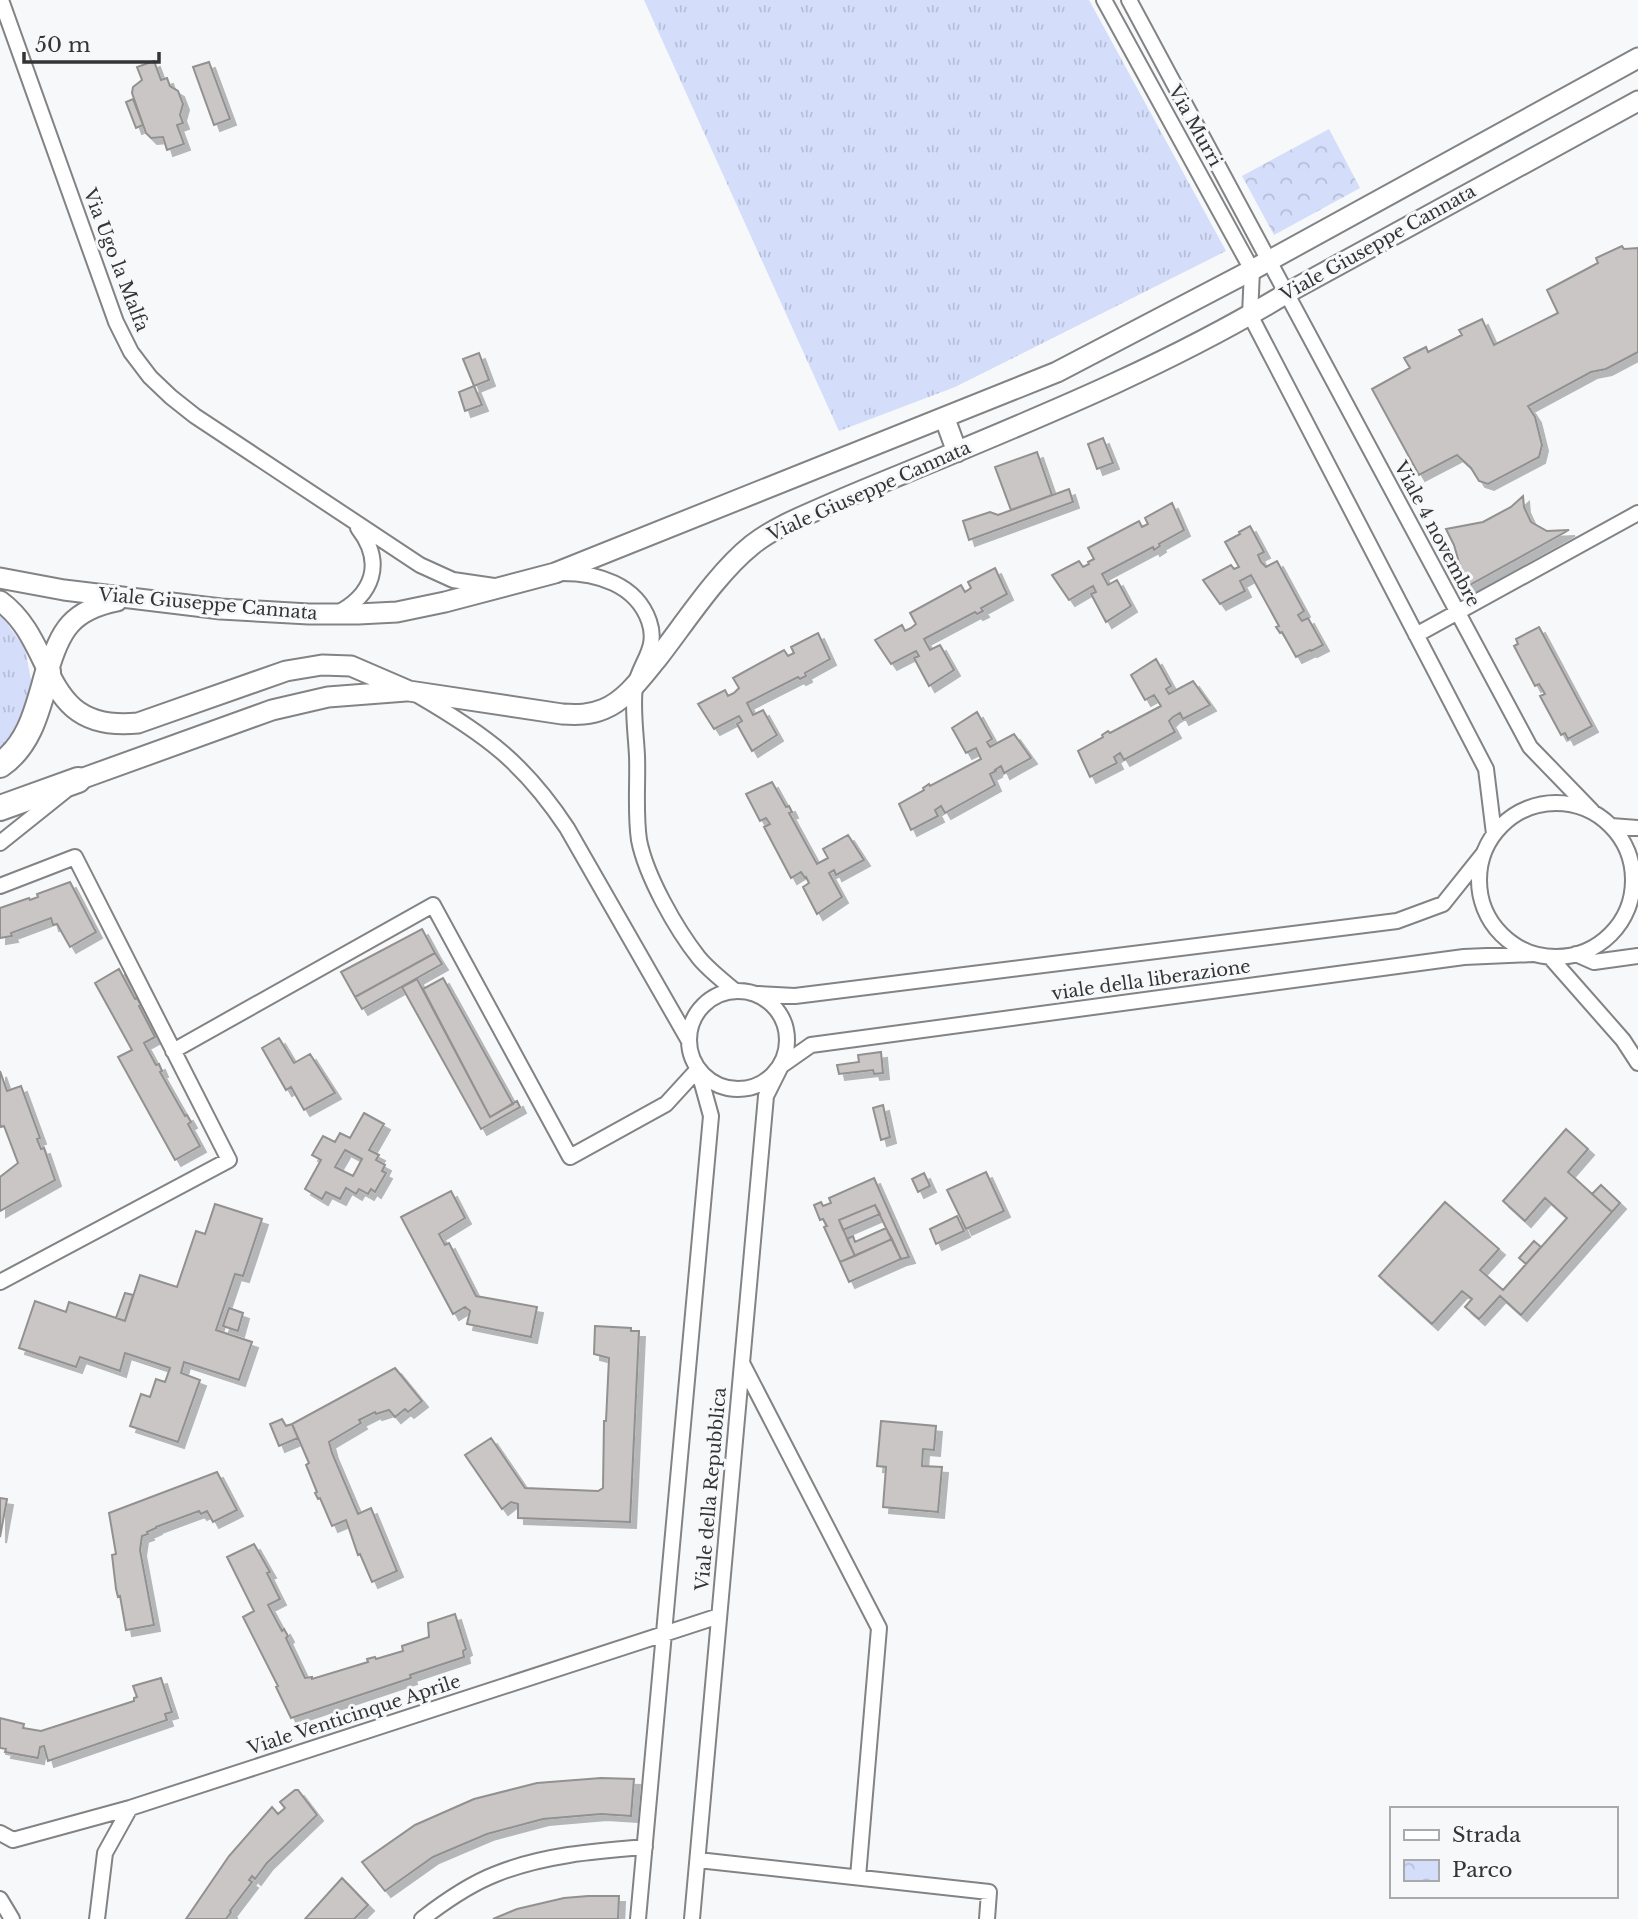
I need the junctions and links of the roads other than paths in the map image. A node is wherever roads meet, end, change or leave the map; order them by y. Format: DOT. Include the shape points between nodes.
graph roads {
  1 [pos="1,0"];
  2 [pos="1104,0"];
  3 [pos="1129,0"];
  4 [pos="1638,58"];
  5 [pos="1638,101"];
  6 [pos="1270,260"];
  7 [pos="1252,270"];
  8 [pos="1287,293"];
  9 [pos="1250,315"];
  10 [pos="945,419"];
  11 [pos="957,452"];
  12 [pos="1638,513"];
  13 [pos="350,520"];
  14 [pos="555,573"];
  15 [pos="0,578"];
  16 [pos="508,587"];
  17 [pos="141,600"];
  18 [pos="0,601"];
  19 [pos="1458,613"];
  20 [pos="335,614"];
  21 [pos="1416,635"];
  22 [pos="48,672"];
  23 [pos="635,685"];
  24 [pos="409,691"];
  25 [pos="0,765"];
  26 [pos="78,780"];
  27 [pos="0,808"];
  28 [pos="1592,811"];
  29 [pos="1611,825"];
  30 [pos="1638,828"];
  31 [pos="1494,834"];
  32 [pos="1622,840"];
  33 [pos="0,842"];
  34 [pos="1638,851"];
  35 [pos="1483,854"];
  36 [pos="0,886"];
  37 [pos="1533,954"];
  38 [pos="1576,954"];
  39 [pos="1638,956"];
  40 [pos="1550,957"];
  41 [pos="734,990"];
  42 [pos="758,994"];
  43 [pos="689,1041"];
  44 [pos="173,1051"];
  45 [pos="1638,1063"];
  46 [pos="781,1066"];
  47 [pos="698,1069"];
  48 [pos="0,1282"];
  49 [pos="742,1362"];
  50 [pos="719,1616"];
  51 [pos="665,1634"];
  52 [pos="130,1808"];
  53 [pos="0,1833"];
  54 [pos="645,1847"];
  55 [pos="698,1860"];
  56 [pos="858,1877"];
  57 [pos="0,1899"];
  58 [pos="12,1919"];
  59 [pos="97,1919"];
  60 [pos="422,1919"];
  61 [pos="638,1919"];
  62 [pos="692,1919"];
  63 [pos="987,1919"];
  1 -- 13 [label="street, Via Ugo la Malfa" via="116,322 131,352 150,377 195,416"];
  2 -- 7 [label="street, Via Murri"];
  3 -- 6 [label="street, Via Murri"];
  4 -- 6 [label="street, Viale Giuseppe Cannata"];
  5 -- 8 [label="street, Viale Giuseppe Cannata"];
  6 -- 7 [label="street, Viale Giuseppe Cannata"];
  6 -- 8 [label="street, Viale 4 novembre"];
  7 -- 9 [label="street"];
  7 -- 10 [label="street, Viale Giuseppe Cannata" via="1057,372"];
  8 -- 9 [label="street, Viale Giuseppe Cannata"];
  8 -- 19 [label="street, Viale 4 novembre"];
  9 -- 11 [label="street, Viale Giuseppe Cannata" via="1073,404"];
  9 -- 21 [label="street"];
  10 -- 11 [label="street"];
  10 -- 14 [label="street, Viale Giuseppe Cannata"];
  11 -- 23 [label="street, Viale Giuseppe Cannata" via="794,521 751,545"];
  12 -- 19 [label="street"];
  13 -- 16 [label="street, Via Ugo la Malfa" via="437,575"];
  13 -- 20 [label="street, Via Ugo la Malfa" via="367,541 373,572 358,601"];
  14 -- 16 [label="street, Viale Giuseppe Cannata"];
  14 -- 23 [label="street" via="601,576 618,584 641,607 652,638"];
  15 -- 17 [label="street, Viale Giuseppe Cannata"];
  16 -- 20 [label="street, Viale Giuseppe Cannata" via="397,612"];
  17 -- 20 [label="street, Viale Giuseppe Cannata"];
  17 -- 22 [label="street" via="116,601 84,611 63,632"];
  18 -- 22 [label="street, Viale Giuseppe Cannata" via="36,644"];
  19 -- 21 [label="street"];
  19 -- 28 [label="street, Viale 4 novembre" via="1530,747"];
  21 -- 31 [label="street" via="1486,769"];
  22 -- 24 [label="street, Viale Giuseppe Cannata" via="79,713 119,725 138,723 286,671 322,665 351,666"];
  22 -- 25 [label="highway" via="31,727"];
  23 -- 24 [label="street, Viale Giuseppe Cannata" via="606,709 580,715"];
  23 -- 41 [label="street" via="639,839 644,859 699,958"];
  24 -- 26 [label="street" via="328,697 272,710"];
  24 -- 43 [label="street" via="467,723 511,758 545,794"];
  26 -- 27 [label="highway"];
  26 -- 33 [label="street"];
  28 -- 29 [label="street"];
  28 -- 31 [label="street" via="1566,803 1539,804 1514,815"];
  29 -- 30 [label="street"];
  29 -- 32 [label="street"];
  31 -- 35 [label="street"];
  32 -- 34 [label="street"];
  32 -- 38 [label="street" via="1631,862 1633,886 1627,909 1598,945"];
  35 -- 37 [label="street" via="1478,878 1482,903 1493,926 1511,943"];
  35 -- 42 [label="street, viale della liberazione" via="1443,904 1397,921 795,996"];
  36 -- 44 [label="street" via="75,857"];
  37 -- 40 [label="street"];
  37 -- 46 [label="street, viale della liberazione" via="1464,957 811,1045"];
  38 -- 39 [label="street" via="1594,962"];
  38 -- 40 [label="street"];
  40 -- 45 [label="street"];
  41 -- 42 [label="street"];
  41 -- 43 [label="street" via="707,1002 694,1019"];
  42 -- 46 [label="street" via="773,1003 783,1017 788,1033"];
  43 -- 47 [label="street"];
  44 -- 47 [label="street" via="433,905 570,1157 667,1104"];
  44 -- 48 [label="street" via="229,1160"];
  46 -- 47 [label="street" via="756,1086 740,1089 709,1080"];
  46 -- 49 [label="street, Viale della Repubblica" via="766,1096"];
  47 -- 51 [label="street, Viale della Repubblica" via="711,1116"];
  49 -- 50 [label="street, Viale della Repubblica"];
  49 -- 56 [label="street" via="878,1628"];
  50 -- 51 [label="street, Viale Venticinque Aprile"];
  50 -- 55 [label="street, Viale della Repubblica"];
  51 -- 52 [label="street, Viale Venticinque Aprile"];
  51 -- 54 [label="street, Viale della Repubblica"];
  52 -- 53 [label="street, Viale Venticinque Aprile" via="13,1840"];
  52 -- 59 [label="street" via="105,1853"];
  54 -- 60 [label="street" via="580,1852 495,1874"];
  54 -- 61 [label="street, Viale della Repubblica"];
  55 -- 56 [label="street"];
  55 -- 62 [label="street, Viale della Repubblica"];
  56 -- 63 [label="street" via="989,1892"];
  57 -- 58 [label="street"];
}
